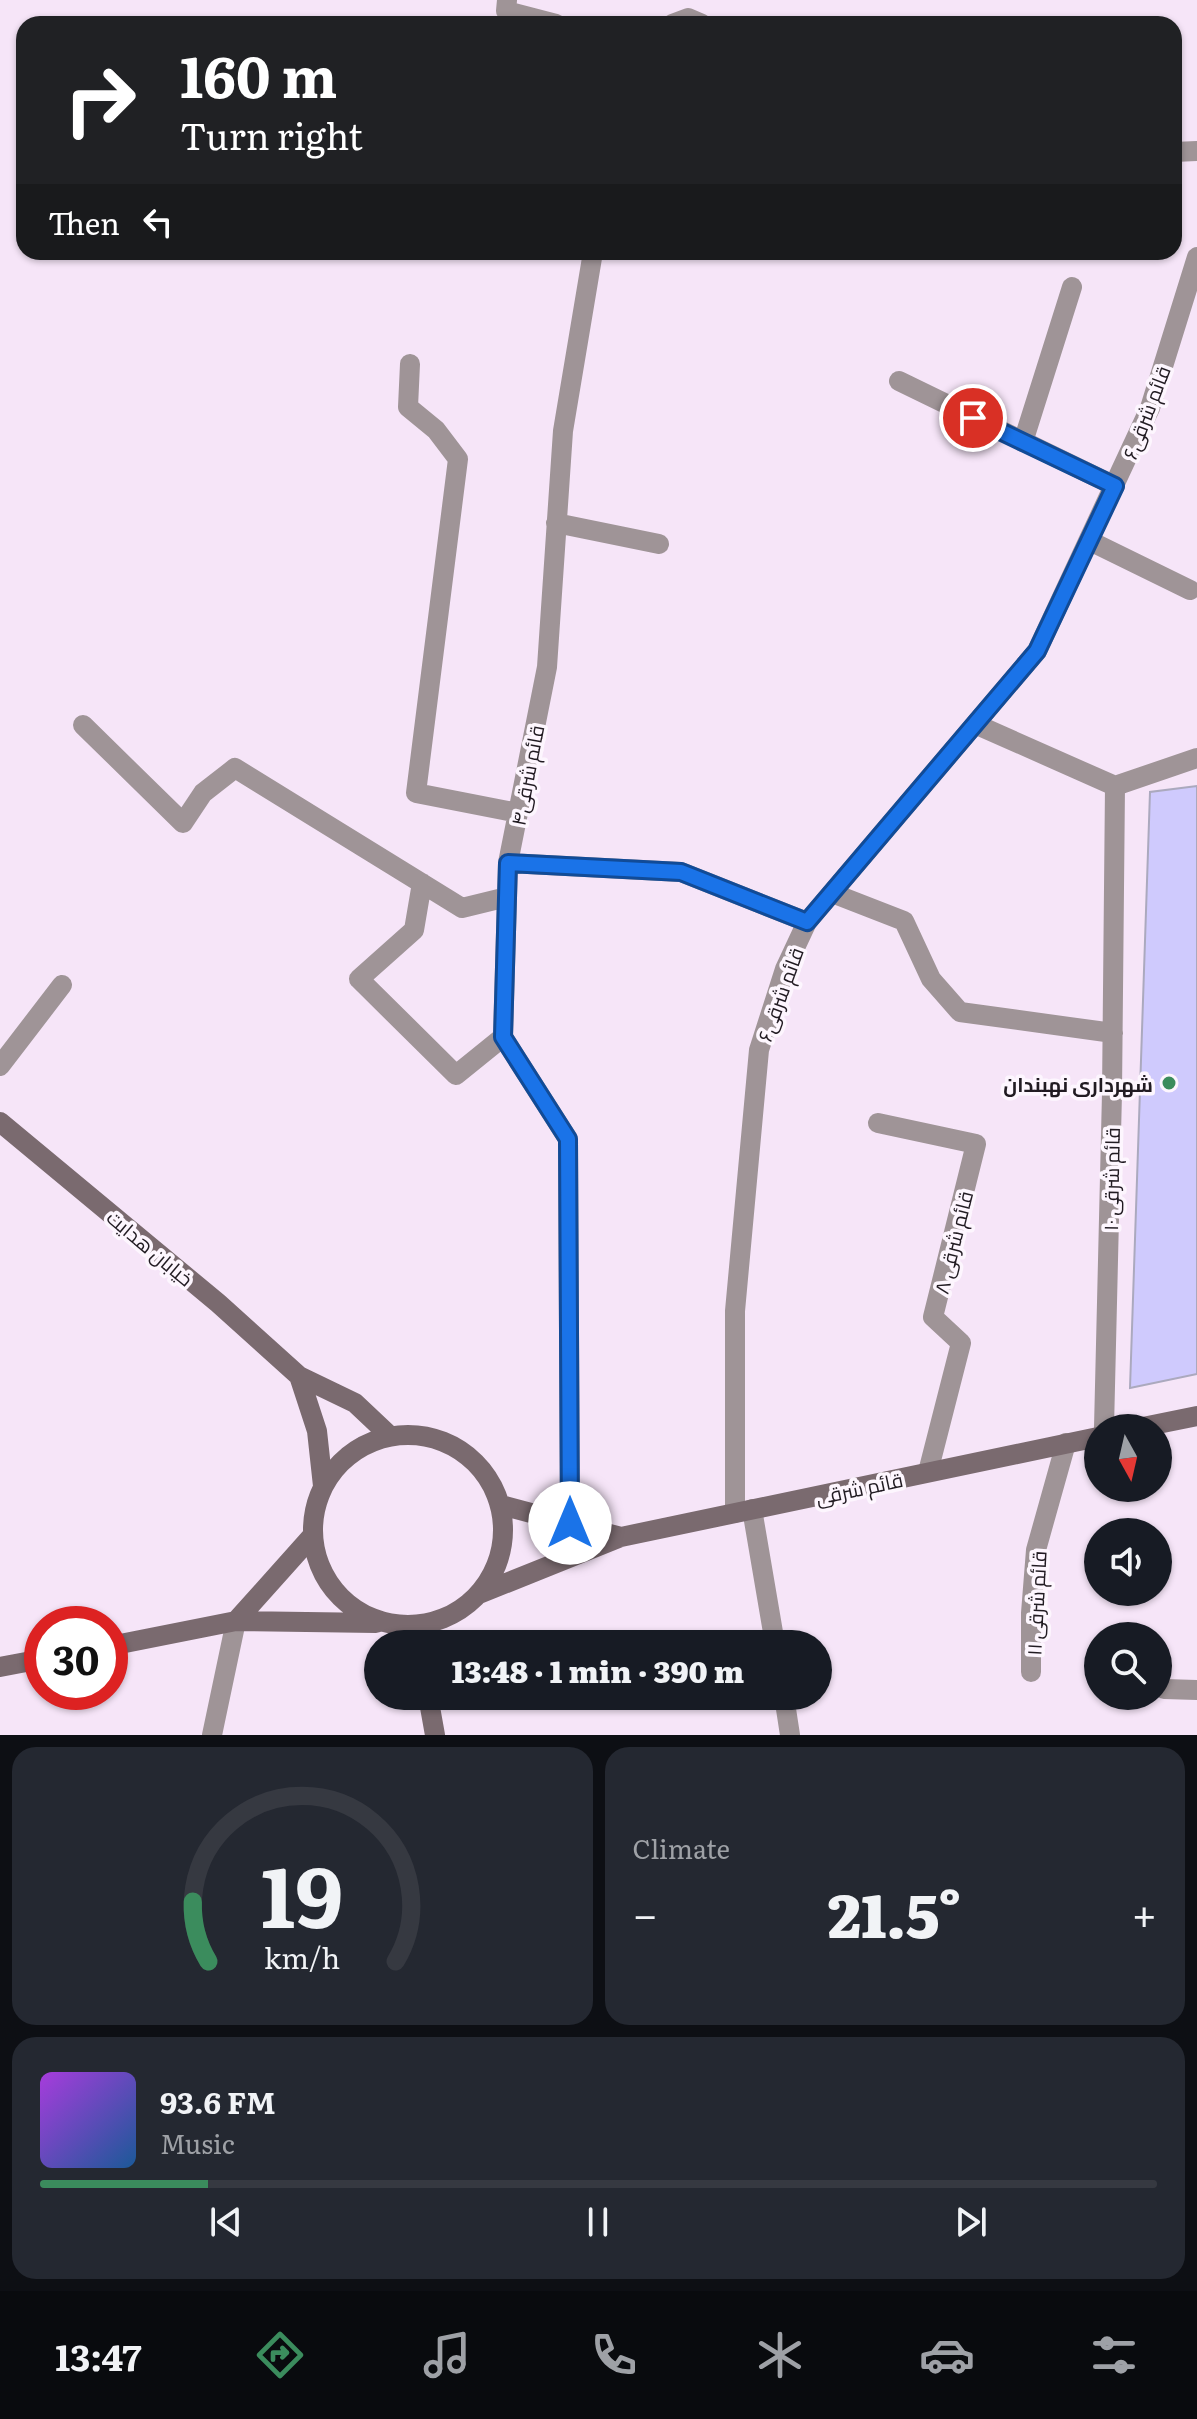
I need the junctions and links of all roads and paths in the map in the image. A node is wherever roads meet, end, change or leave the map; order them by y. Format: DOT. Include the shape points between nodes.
graph roads {
  1 [pos="507,0"];
  2 [pos="525,16"];
  3 [pos="1197,257"];
  4 [pos="592,260"];
  5 [pos="1072,287"];
  6 [pos="410,364"];
  7 [pos="899,381"];
  8 [pos="1023,442"];
  9 [pos="1115,486"];
  10 [pos="556,523"];
  11 [pos="1090,541"];
  12 [pos="659,544"];
  13 [pos="1190,590"];
  14 [pos="975,724"];
  15 [pos="83,725"];
  16 [pos="1197,758"];
  17 [pos="1115,786"];
  18 [pos="518,813"];
  19 [pos="508,863"];
  20 [pos="422,883"];
  21 [pos="832,893"];
  22 [pos="507,897"];
  23 [pos="807,922"];
  24 [pos="62,985"];
  25 [pos="1113,1033"];
  26 [pos="503,1037"];
  27 [pos="0,1066"];
  28 [pos="0,1122"];
  29 [pos="878,1123"];
  30 [pos="299,1376"];
  31 [pos="1104,1414"];
  32 [pos="1197,1416"];
  33 [pos="1172,1421"];
  34 [pos="390,1436"];
  35 [pos="1084,1440"];
  36 [pos="1066,1443"];
  37 [pos="928,1472"];
  38 [pos="323,1486"];
  39 [pos="501,1505"];
  40 [pos="743,1511"];
  41 [pos="570,1523"];
  42 [pos="313,1535"];
  43 [pos="621,1537"];
  44 [pos="479,1594"];
  45 [pos="236,1621"];
  46 [pos="384,1623"];
  47 [pos="403,1630"];
  48 [pos="424,1630"];
  49 [pos="772,1630"];
  50 [pos="128,1642"];
  51 [pos="24,1662"];
  52 [pos="0,1667"];
  53 [pos="1031,1672"];
  54 [pos="1172,1689"];
  55 [pos="1197,1690"];
  56 [pos="431,1710"];
  57 [pos="786,1710"];
  58 [pos="212,1735"];
  59 [pos="435,1735"];
  60 [pos="790,1735"];
  1 -- 2 [label="street" via="506,11"];
  3 -- 9 [label="street, ۶قائم شرقی" via="1150,408"];
  4 -- 10 [label="street, ۴قائم شرقی" via="563,431"];
  5 -- 8 [label="street"];
  6 -- 18 [label="street" via="408,407 436,430 458,459 416,793"];
  7 -- 8 [label="street"];
  8 -- 9 [label="street"];
  9 -- 11 [label="street, ۶قائم شرقی"];
  10 -- 12 [label="street"];
  10 -- 18 [label="street, ۴قائم شرقی" via="547,667"];
  11 -- 13 [label="street"];
  11 -- 14 [label="street, ۶قائم شرقی" via="1037,651"];
  14 -- 17 [label="street"];
  14 -- 21 [label="street, ۶قائم شرقی"];
  15 -- 20 [label="street" via="183,823 203,793 235,768"];
  16 -- 17 [label="street"];
  17 -- 25 [label="street, قائم شرقی ۱۰"];
  18 -- 19 [label="street, ۴قائم شرقی"];
  19 -- 22 [label="street, ۴قائم شرقی"];
  19 -- 23 [label="street" via="681,872"];
  20 -- 22 [label="street" via="462,908"];
  20 -- 26 [label="street" via="414,930 359,979 456,1075"];
  21 -- 23 [label="street, ۶قائم شرقی"];
  21 -- 25 [label="street" via="904,921 931,979 960,1012"];
  22 -- 26 [label="street, ۴قائم شرقی"];
  23 -- 40 [label="street, ۶قائم شرقی" via="785,969 759,1050 735,1311"];
  24 -- 27 [label="street"];
  25 -- 31 [label="street, قائم شرقی ۱۰"];
  26 -- 41 [label="street" via="568,1139"];
  28 -- 30 [label="main road, خیابان هدایت"];
  29 -- 37 [label="street, قائم شرقی ۸" via="976,1144 933,1317 961,1343"];
  30 -- 34 [label="main road" via="355,1403"];
  30 -- 38 [label="main road" via="317,1431"];
  32 -- 33 [label="main road"];
  34 -- 38 [label="main road" via="351,1454"];
  34 -- 39 [label="main road" via="446,1442 490,1479"];
  35 -- 36 [label="main road, قائم شرقی"];
  36 -- 37 [label="main road, قائم شرقی"];
  36 -- 53 [label="street, قائم شرقی ۱۱" via="1036,1550"];
  37 -- 40 [label="main road, قائم شرقی"];
  38 -- 42 [label="main road" via="314,1510"];
  39 -- 41 [label="main road"];
  39 -- 44 [label="main road" via="504,1537 497,1568"];
  40 -- 43 [label="main road, قائم شرقی"];
  40 -- 49 [label="street, ۶قائم شرقی"];
  41 -- 43 [label="main road"];
  42 -- 45 [label="main road"];
  42 -- 46 [label="main road" via="319,1565 334,1591 356,1611"];
  43 -- 44 [label="main road, قائم شرقی"];
  44 -- 48 [label="main road"];
  45 -- 46 [label="main road"];
  45 -- 50 [label="main road"];
  45 -- 58 [label="street"];
  46 -- 47 [label="main road"];
  51 -- 52 [label="main road"];
  54 -- 55 [label="street"];
  56 -- 59 [label="main road"];
  57 -- 60 [label="street"];
}
